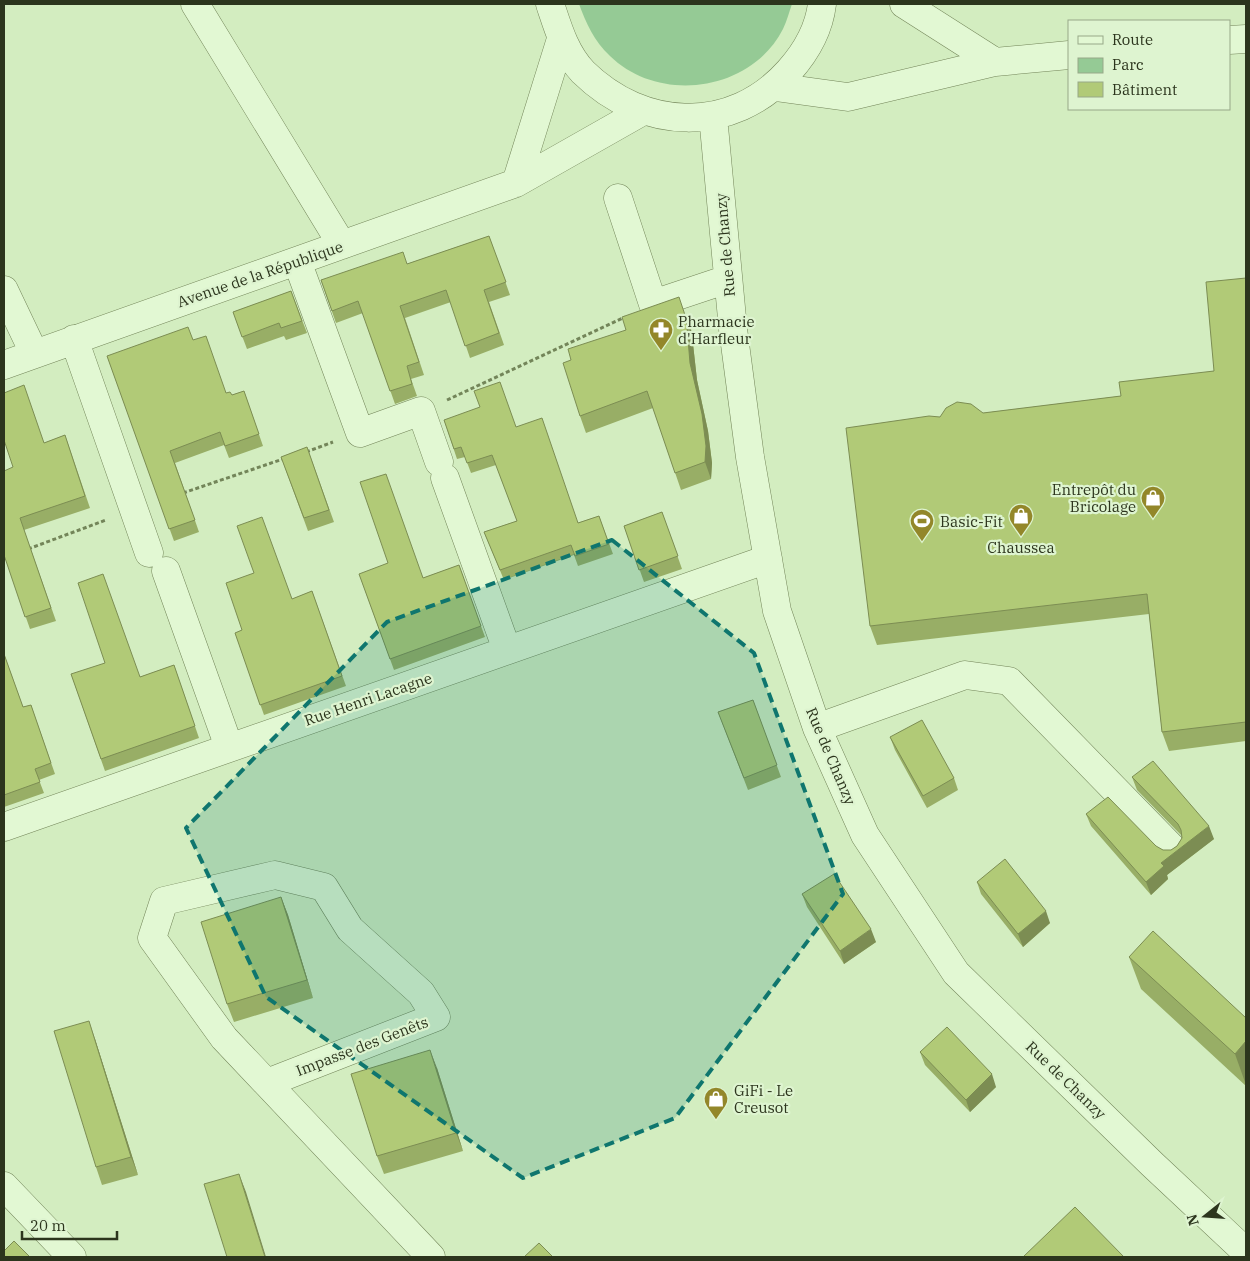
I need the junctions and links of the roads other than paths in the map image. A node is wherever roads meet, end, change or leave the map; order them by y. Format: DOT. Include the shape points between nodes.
graph roads {
  1 [pos="196,4"];
  2 [pos="550,4"];
  3 [pos="822,4"];
  4 [pos="904,4"];
  5 [pos="561,39"];
  6 [pos="1246,39"];
  7 [pos="1230,40"];
  8 [pos="1068,55"];
  9 [pos="995,62"];
  10 [pos="775,87"];
  11 [pos="643,111"];
  12 [pos="713,116"];
  13 [pos="516,183"];
  14 [pos="618,198"];
  15 [pos="342,245"];
  16 [pos="297,261"];
  17 [pos="728,279"];
  18 [pos="4,290"];
  19 [pos="74,339"];
  20 [pos="34,353"];
  21 [pos="4,365"];
  22 [pos="768,559"];
  23 [pos="507,650"];
  24 [pos="817,728"];
  25 [pos="229,748"];
  26 [pos="4,827"];
  27 [pos="1171,847"];
  28 [pos="268,1083"];
  29 [pos="7,1198"];
  30 [pos="1246,1252"];
  31 [pos="72,1257"];
  32 [pos="431,1257"];
  1 -- 15 [label="street"];
  2 -- 5 [label="street"];
  3 -- 10 [label="street" via="820,19 803,56"];
  4 -- 9 [label="street"];
  5 -- 11 [label="street" via="582,70 610,95"];
  5 -- 13 [label="street"];
  6 -- 7 [label="street"];
  8 -- 9 [label="street"];
  9 -- 10 [label="street" via="848,97"];
  10 -- 12 [label="street" via="746,105"];
  11 -- 12 [label="street" via="678,118"];
  11 -- 13 [label="street, Avenue de la République"];
  12 -- 17 [label="street, Rue de Chanzy"];
  13 -- 15 [label="street, Avenue de la République"];
  14 -- 17 [label="street" via="653,304"];
  15 -- 16 [label="street, Avenue de la République"];
  16 -- 19 [label="street, Avenue de la République"];
  16 -- 23 [label="street" via="360,433 421,412"];
  17 -- 22 [label="street, Rue de Chanzy" via="750,457"];
  18 -- 20 [label="street"];
  19 -- 20 [label="street, Avenue de la République"];
  19 -- 25 [label="street" via="134,510 158,562"];
  20 -- 21 [label="street, Avenue de la République"];
  22 -- 23 [label="street, Rue Henri Lacagne"];
  22 -- 24 [label="street, Rue de Chanzy" via="777,611"];
  23 -- 25 [label="street, Rue Henri Lacagne"];
  24 -- 27 [label="street" via="965,675 1008,681"];
  24 -- 30 [label="street, Rue de Chanzy" via="865,835 956,973"];
  25 -- 26 [label="street, Rue Henri Lacagne"];
  28 -- 28 [label="street, Impasse des Genêts" via="224,1038 152,938 164,902 275,875 324,887 350,929 421,993 436,1017"];
  28 -- 32 [label="street, Impasse des Genêts"];
  29 -- 31 [label="street"];
}
